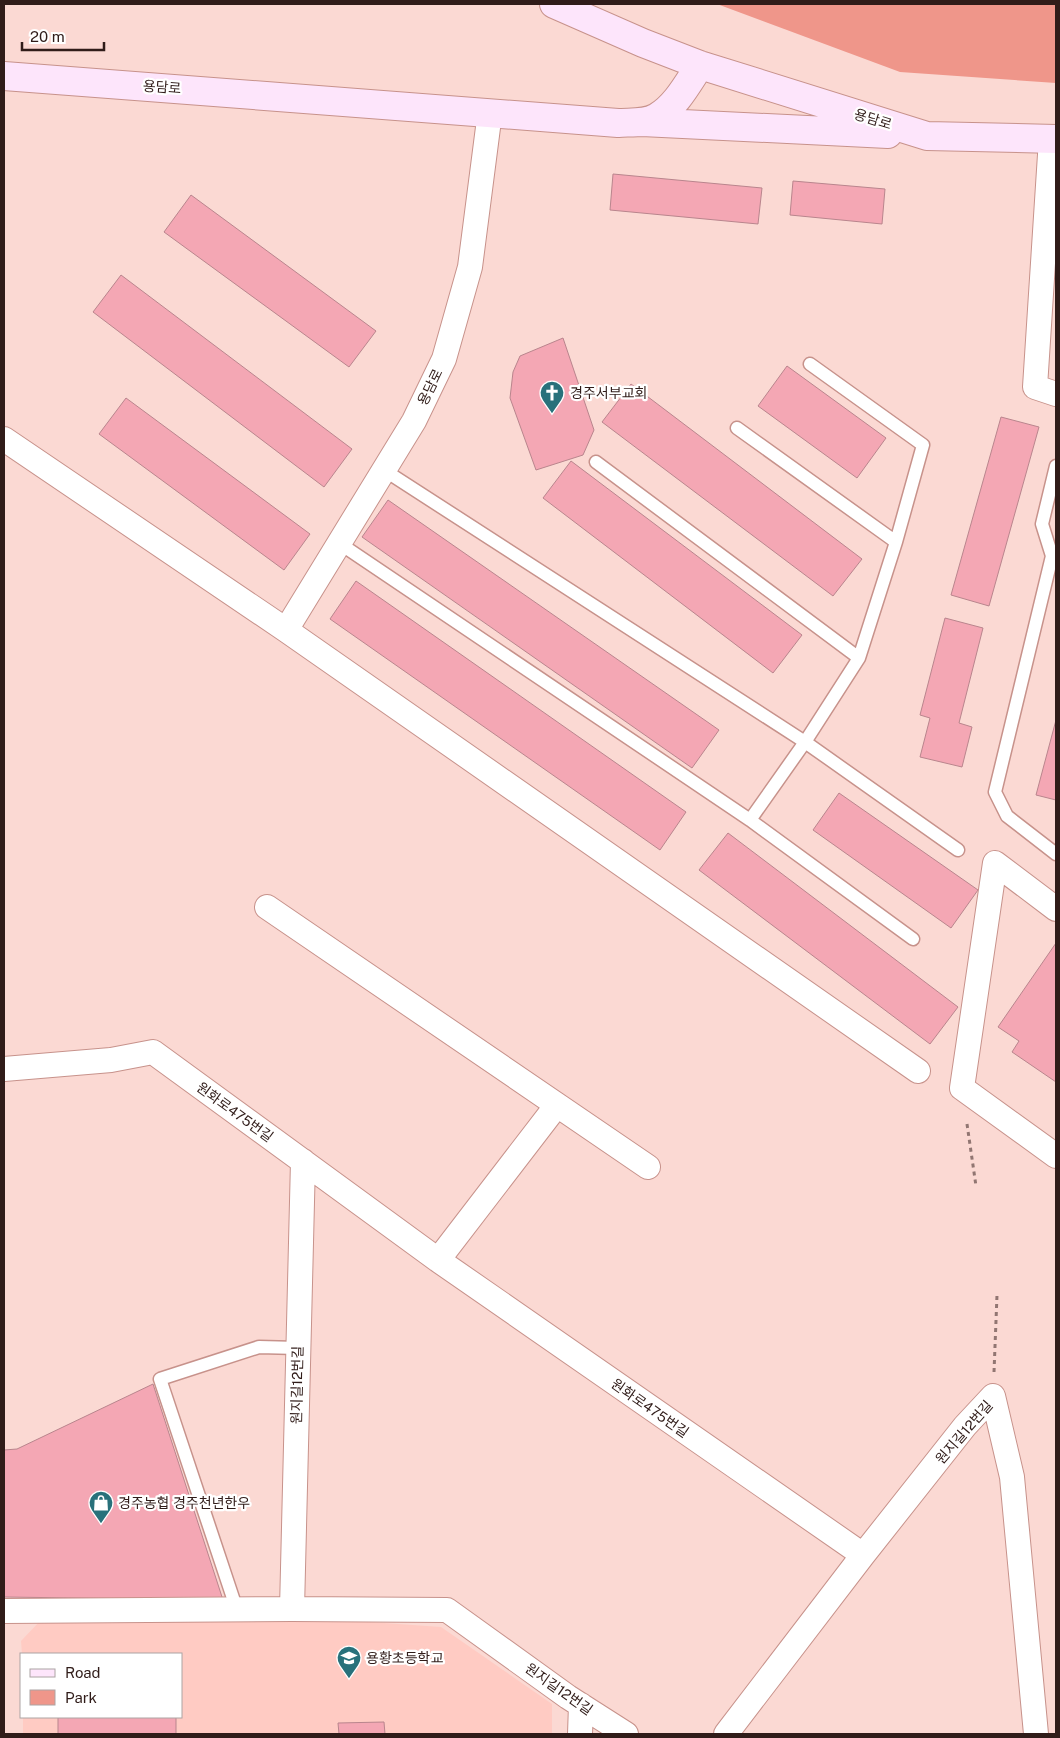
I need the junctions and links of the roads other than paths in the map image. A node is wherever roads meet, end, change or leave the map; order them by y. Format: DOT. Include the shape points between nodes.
graph roads {
  1 [pos="554,4"];
  2 [pos="700,65"];
  3 [pos="7,75"];
  4 [pos="490,112"];
  5 [pos="640,122"];
  6 [pos="927,136"];
  7 [pos="1054,139"];
  8 [pos="810,364"];
  9 [pos="1046,390"];
  10 [pos="737,428"];
  11 [pos="4,439"];
  12 [pos="596,462"];
  13 [pos="1056,466"];
  14 [pos="384,470"];
  15 [pos="896,542"];
  16 [pos="339,543"];
  17 [pos="1054,556"];
  18 [pos="286,630"];
  19 [pos="860,658"];
  20 [pos="805,742"];
  21 [pos="750,820"];
  22 [pos="958,850"];
  23 [pos="1056,854"];
  24 [pos="267,908"];
  25 [pos="1056,909"];
  26 [pos="913,939"];
  27 [pos="4,1068"];
  28 [pos="918,1071"];
  29 [pos="557,1105"];
  30 [pos="1056,1156"];
  31 [pos="302,1161"];
  32 [pos="648,1167"];
  33 [pos="438,1260"];
  34 [pos="298,1348"];
  35 [pos="863,1555"];
  36 [pos="292,1609"];
  37 [pos="237,1610"];
  38 [pos="4,1611"];
  39 [pos="581,1705"];
  40 [pos="580,1734"];
  41 [pos="626,1734"];
  42 [pos="726,1734"];
  43 [pos="1036,1734"];
  1 -- 2 [label="main road, 용담로"];
  2 -- 5 [label="main road, 용담로" via="672,105 656,118"];
  2 -- 6 [label="main road, 용담로"];
  3 -- 4 [label="main road, 용담로"];
  4 -- 5 [label="main road, 용담로"];
  4 -- 14 [label="street, 용담로" via="470,267 444,359 414,421"];
  5 -- 6 [label="main road"];
  6 -- 7 [label="main road, 용담로"];
  7 -- 9 [label="street, 용담로"];
  8 -- 15 [label="lane" via="923,445"];
  10 -- 15 [label="lane"];
  11 -- 18 [label="street"];
  12 -- 19 [label="lane"];
  13 -- 17 [label="lane" via="1042,524"];
  14 -- 16 [label="street, 용담로"];
  14 -- 20 [label="lane"];
  15 -- 19 [label="lane"];
  16 -- 18 [label="street, 용담로"];
  16 -- 21 [label="lane"];
  17 -- 23 [label="lane" via="995,792 1007,816"];
  18 -- 28 [label="street"];
  19 -- 20 [label="lane"];
  20 -- 21 [label="lane"];
  20 -- 22 [label="lane"];
  21 -- 26 [label="lane"];
  24 -- 29 [label="street"];
  25 -- 30 [label="street" via="994,863 962,1088"];
  27 -- 31 [label="street, 원화로475번길" via="111,1060 153,1052"];
  29 -- 32 [label="street"];
  29 -- 33 [label="street"];
  31 -- 33 [label="street, 원화로475번길"];
  31 -- 34 [label="street, 원지길12번길"];
  33 -- 35 [label="street, 원화로475번길"];
  34 -- 36 [label="street, 원지길12번길"];
  34 -- 37 [label="lane" via="259,1347 160,1379"];
  35 -- 42 [label="street, 원지길12번길"];
  35 -- 43 [label="street, 원지길12번길" via="965,1426 993,1396 1012,1477"];
  36 -- 37 [label="street, 원지길12번길"];
  36 -- 39 [label="street, 원지길12번길" via="447,1610"];
  37 -- 38 [label="street, 원지길12번길"];
  39 -- 40 [label="street"];
  39 -- 41 [label="street, 원지길12번길"];
}
